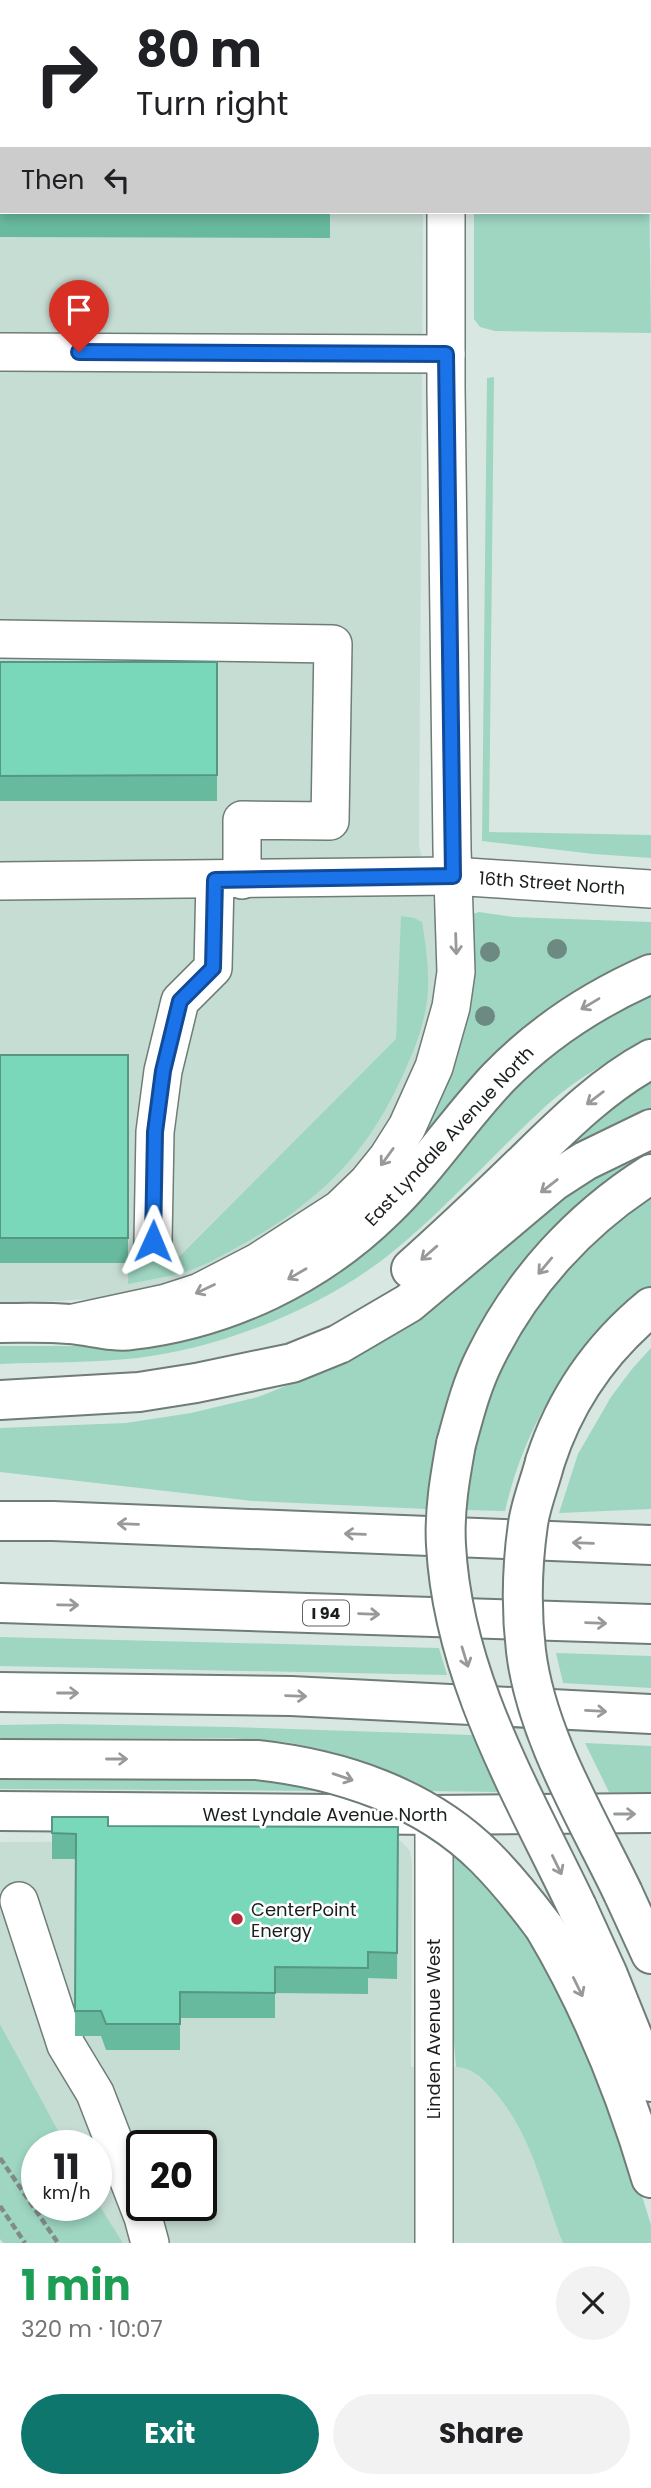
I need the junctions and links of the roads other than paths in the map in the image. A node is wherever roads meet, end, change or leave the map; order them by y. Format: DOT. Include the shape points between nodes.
graph roads {
  1 [pos="446,214"];
  2 [pos="0,352"];
  3 [pos="446,354"];
  4 [pos="0,639"];
  5 [pos="453,876"];
  6 [pos="228,880"];
  7 [pos="0,881"];
  8 [pos="651,889"];
  9 [pos="651,974"];
  10 [pos="651,1059"];
  11 [pos="651,1129"];
  12 [pos="651,1174"];
  13 [pos="153,1241"];
  14 [pos="651,1307"];
  15 [pos="0,1323"];
  16 [pos="68,1324"];
  17 [pos="213,1378"];
  18 [pos="0,1399"];
  19 [pos="0,1508"];
  20 [pos="0,1521"];
  21 [pos="53,1521"];
  22 [pos="651,1545"];
  23 [pos="0,1604"];
  24 [pos="651,1624"];
  25 [pos="0,1692"];
  26 [pos="651,1714"];
  27 [pos="0,1759"];
  28 [pos="0,1811"];
  29 [pos="651,1813"];
  30 [pos="434,1815"];
  31 [pos="19,1901"];
  32 [pos="648,1942"];
  33 [pos="651,2082"];
  34 [pos="651,2178"];
  35 [pos="150,2243"];
  36 [pos="434,2243"];
  1 -- 3 [label="street"];
  2 -- 3 [label="street"];
  3 -- 5 [label="street"];
  4 -- 6 [label="street" via="333,644 330,821 242,820"];
  5 -- 6 [label="street, 16th Street North"];
  5 -- 8 [label="street, 16th Street North"];
  5 -- 16 [label="street, one-way" via="456,972 443,1036 407,1127 367,1183 340,1209 258,1262 200,1292"];
  6 -- 7 [label="street, 16th Street North"];
  6 -- 13 [label="street" via="213,968 180,1001 163,1071 155,1132"];
  9 -- 16 [label="main road, East Lyndale Avenue North, one-way" via="574,1014 522,1056 384,1211 319,1262 214,1313 128,1331"];
  10 -- 17 [label="main road, one-way" via="577,1112 453,1232 377,1294 344,1317"];
  11 -- 17 [label="main road, one-way" via="554,1181 408,1303 339,1343 292,1363"];
  12 -- 33 [label="main road, one-way, bridge" via="574,1233 514,1306 470,1394 456,1444 446,1542 464,1655 492,1729 608,1975"];
  14 -- 32 [label="main road, bridge" via="600,1357 556,1428 529,1520 523,1615 526,1653 545,1727"];
  15 -- 16 [label="main road, East Lyndale Avenue North"];
  17 -- 18 [label="main road" via="139,1392"];
  19 -- 21 [label="main road"];
  20 -- 21 [label="main road"];
  22 -- 21 [label="main road, one-way"];
  23 -- 24 [label="main road, I 94, one-way"];
  25 -- 26 [label="main road, one-way" via="291,1696"];
  27 -- 34 [label="main road, one-way, bridge" via="295,1764 379,1789 454,1830 513,1887 572,1975 616,2075"];
  28 -- 30 [label="main road, West Lyndale Avenue North"];
  30 -- 29 [label="main road, West Lyndale Avenue North, one-way"];
  30 -- 36 [label="street, Linden Avenue West"];
  31 -- 35 [label="street" via="66,2045 96,2093"];
}
